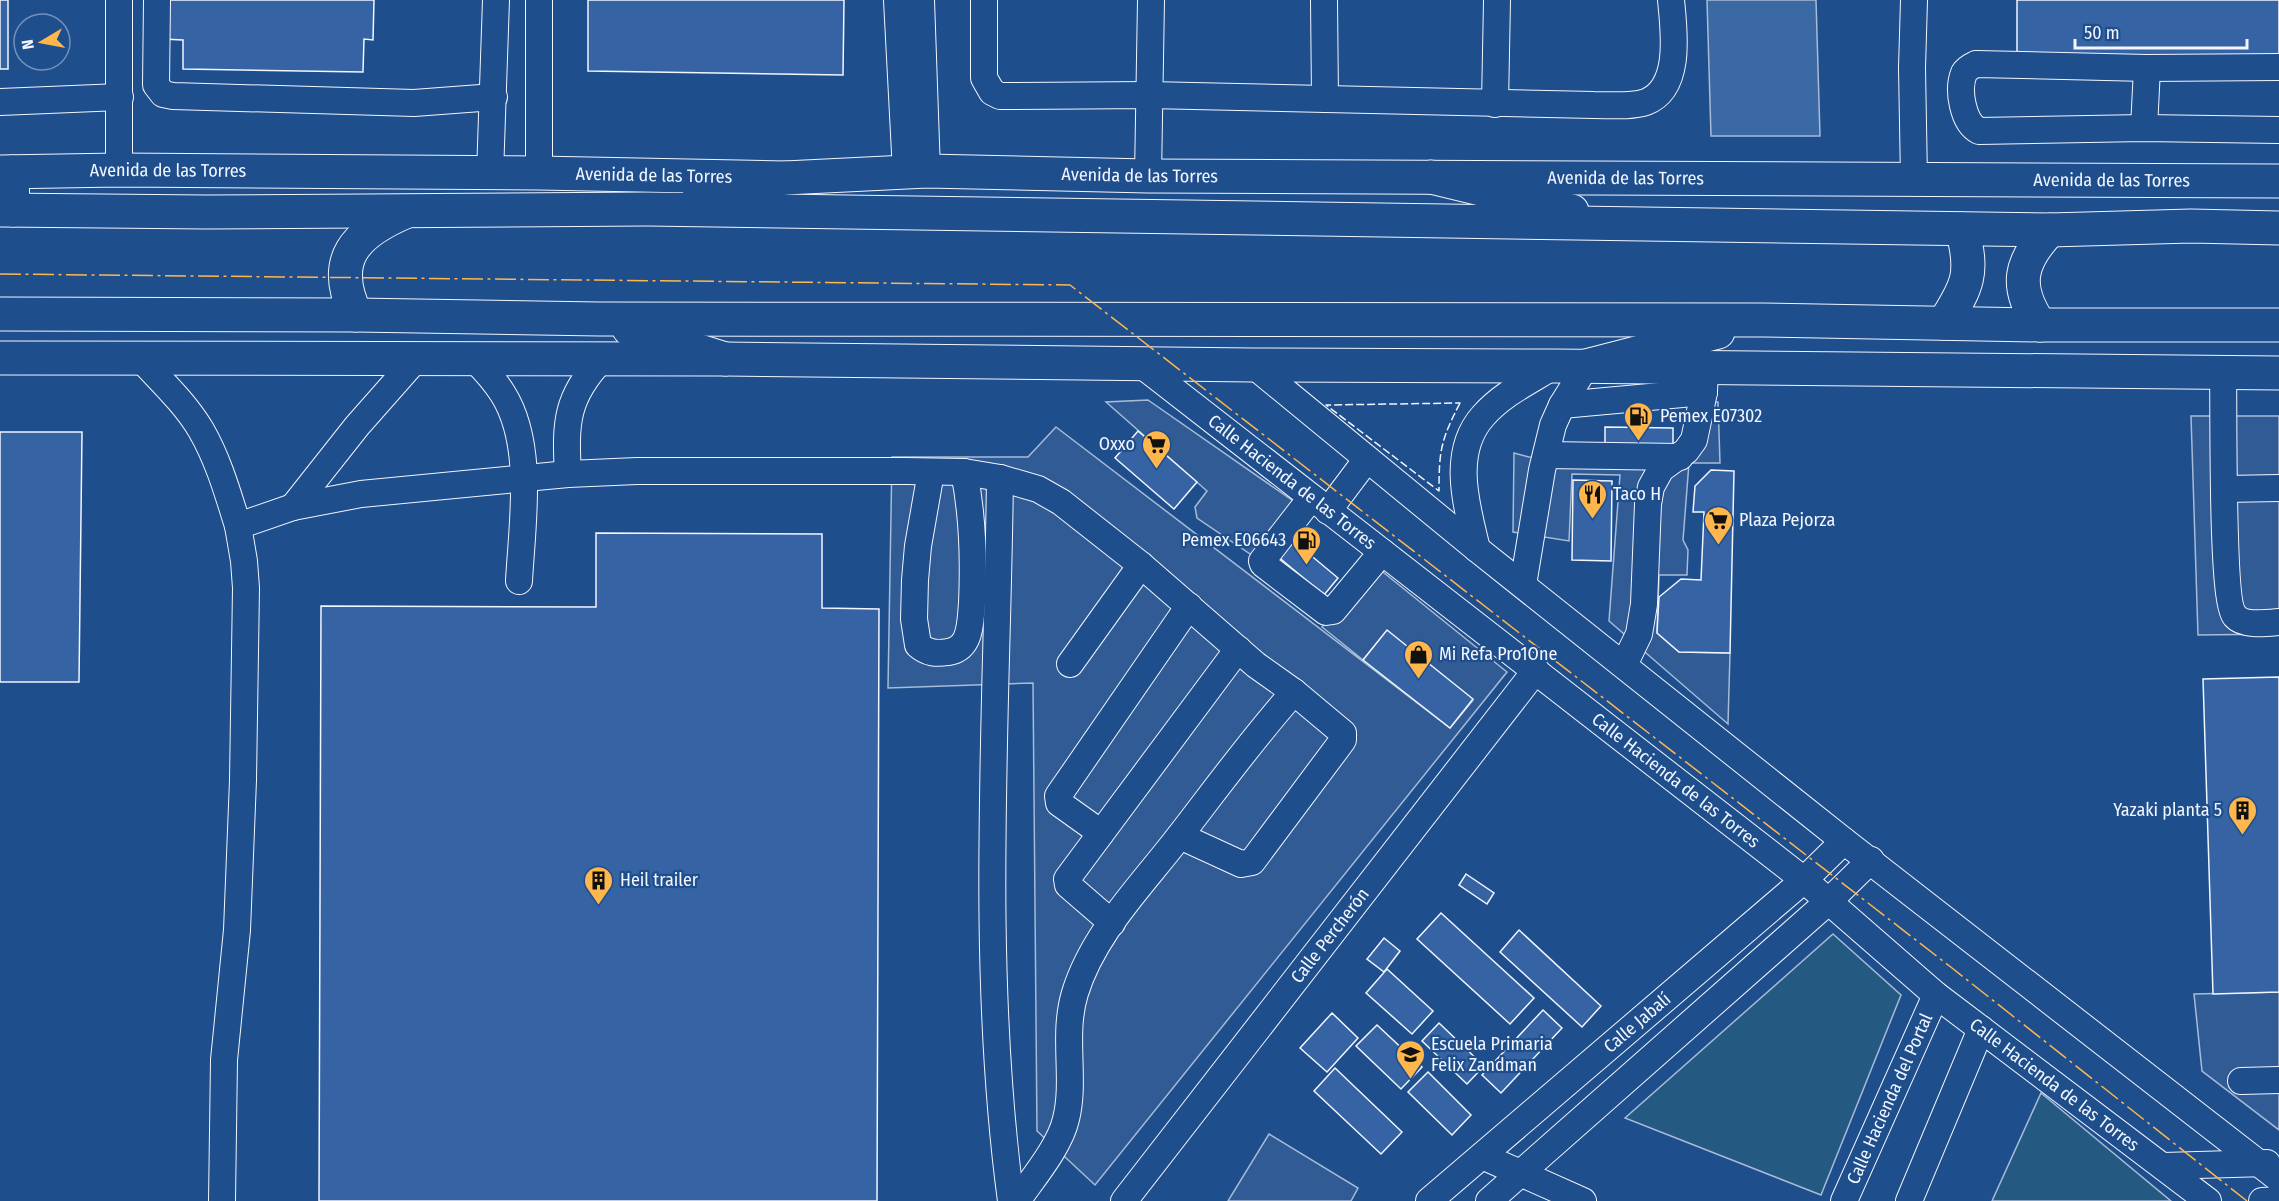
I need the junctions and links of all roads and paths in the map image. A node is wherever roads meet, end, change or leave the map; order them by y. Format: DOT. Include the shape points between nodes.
graph roads {
  1 [pos="119,0"];
  2 [pos="157,0"];
  3 [pos="496,0"];
  4 [pos="539,0"];
  5 [pos="897,0"];
  6 [pos="921,0"];
  7 [pos="984,0"];
  8 [pos="1151,0"];
  9 [pos="1324,0"];
  10 [pos="1497,0"];
  11 [pos="1671,0"];
  12 [pos="1914,0"];
  13 [pos="2279,67"];
  14 [pos="2147,68"];
  15 [pos="1149,95"];
  16 [pos="120,97"];
  17 [pos="494,97"];
  18 [pos="1325,99"];
  19 [pos="0,102"];
  20 [pos="1495,104"];
  21 [pos="2144,128"];
  22 [pos="2279,130"];
  23 [pos="119,170"];
  24 [pos="916,171"];
  25 [pos="6,172"];
  26 [pos="539,173"];
  27 [pos="490,174"];
  28 [pos="1148,176"];
  29 [pos="1431,177"];
  30 [pos="785,178"];
  31 [pos="1914,179"];
  32 [pos="2279,181"];
  33 [pos="2279,208"];
  34 [pos="647,209"];
  35 [pos="7,210"];
  36 [pos="410,210"];
  37 [pos="1633,225"];
  38 [pos="2191,226"];
  39 [pos="2279,228"];
  40 [pos="1962,229"];
  41 [pos="2050,230"];
  42 [pos="0,314"];
  43 [pos="356,315"];
  44 [pos="599,319"];
  45 [pos="1763,320"];
  46 [pos="1944,323"];
  47 [pos="2040,325"];
  48 [pos="2279,325"];
  49 [pos="0,358"];
  50 [pos="140,358"];
  51 [pos="417,358"];
  52 [pos="474,358"];
  53 [pos="602,358"];
  54 [pos="725,359"];
  55 [pos="1139,363"];
  56 [pos="1253,365"];
  57 [pos="1554,366"];
  58 [pos="1586,366"];
  59 [pos="2223,373"];
  60 [pos="2279,373"];
  61 [pos="1705,380"];
  62 [pos="1562,405"];
  63 [pos="1546,455"];
  64 [pos="1680,457"];
  65 [pos="1367,459"];
  66 [pos="930,472"];
  67 [pos="964,472"];
  68 [pos="568,474"];
  69 [pos="524,477"];
  70 [pos="1000,478"];
  71 [pos="2279,488"];
  72 [pos="2225,489"];
  73 [pos="1319,505"];
  74 [pos="293,507"];
  75 [pos="238,526"];
  76 [pos="1477,549"];
  77 [pos="1382,552"];
  78 [pos="1141,565"];
  79 [pos="519,581"];
  80 [pos="1523,585"];
  81 [pos="1190,606"];
  82 [pos="2279,622"];
  83 [pos="1238,650"];
  84 [pos="1070,664"];
  85 [pos="1624,665"];
  86 [pos="1536,670"];
  87 [pos="1294,692"];
  88 [pos="1101,833"];
  89 [pos="1180,836"];
  90 [pos="1844,841"];
  91 [pos="1871,860"];
  92 [pos="1804,880"];
  93 [pos="1829,902"];
  94 [pos="1112,923"];
  95 [pos="1936,995"];
  96 [pos="1981,1029"];
  97 [pos="2279,1080"];
  98 [pos="2241,1081"];
  99 [pos="1482,1156"];
  100 [pos="2163,1166"];
  101 [pos="2273,1168"];
  102 [pos="1520,1174"];
  103 [pos="2279,1200"];
  104 [pos="222,1201"];
  105 [pos="1011,1201"];
  106 [pos="1017,1201"];
  107 [pos="1124,1201"];
  108 [pos="1429,1201"];
  109 [pos="1489,1201"];
  110 [pos="1583,1201"];
  111 [pos="1844,1201"];
  112 [pos="1909,1201"];
  113 [pos="2208,1201"];
  114 [pos="2262,1201"];
  1 -- 16 [label="street"];
  2 -- 17 [label="street" via="156,85 163,94 414,103"];
  3 -- 17 [label="street"];
  4 -- 26 [label="street"];
  5 -- 24 [label="street"];
  6 -- 24 [label="street"];
  7 -- 15 [label="street" via="984,78 992,92 1018,97"];
  8 -- 15 [label="street"];
  9 -- 18 [label="street"];
  10 -- 20 [label="street"];
  11 -- 20 [label="street" via="1673,58 1663,89 1655,97 1632,104"];
  12 -- 31 [label="street"];
  13 -- 14 [label="street"];
  14 -- 21 [label="street"];
  14 -- 21 [label="street" via="1976,64 1965,73 1963,84 1966,119 1979,131"];
  15 -- 18 [label="street"];
  15 -- 28 [label="street"];
  16 -- 19 [label="street"];
  16 -- 23 [label="street"];
  17 -- 27 [label="street"];
  18 -- 20 [label="street"];
  21 -- 22 [label="street"];
  23 -- 25 [label="main road, Avenida de las Torres"];
  23 -- 27 [label="main road, Avenida de las Torres"];
  24 -- 28 [label="main road, Avenida de las Torres"];
  24 -- 30 [label="main road, Avenida de las Torres"];
  25 -- 35 [label="main road"];
  26 -- 27 [label="main road, Avenida de las Torres"];
  26 -- 30 [label="main road, Avenida de las Torres"];
  28 -- 29 [label="main road, Avenida de las Torres"];
  29 -- 31 [label="main road, Avenida de las Torres"];
  29 -- 37 [label="main road"];
  30 -- 34 [label="main road"];
  31 -- 32 [label="main road, Avenida de las Torres"];
  33 -- 38 [label="main road"];
  34 -- 36 [label="main road, Avenida de las Torres"];
  34 -- 37 [label="main road, Avenida de las Torres"];
  35 -- 36 [label="main road, Avenida de las Torres"];
  36 -- 43 [label="main road" via="378,224 353,248 345,282"];
  37 -- 40 [label="main road, Avenida de las Torres"];
  38 -- 39 [label="main road, Avenida de las Torres"];
  38 -- 41 [label="main road, Avenida de las Torres"];
  40 -- 41 [label="main road, Avenida de las Torres"];
  40 -- 46 [label="main road" via="1969,273"];
  41 -- 47 [label="main road" via="2024,268 2024,297"];
  42 -- 43 [label="main road"];
  43 -- 44 [label="main road"];
  44 -- 45 [label="main road"];
  44 -- 54 [label="main road"];
  45 -- 46 [label="main road"];
  45 -- 58 [label="main road"];
  46 -- 47 [label="main road"];
  47 -- 48 [label="main road"];
  49 -- 50 [label="main road"];
  50 -- 51 [label="main road"];
  50 -- 75 [label="street" via="201,430"];
  51 -- 52 [label="main road"];
  51 -- 74 [label="street"];
  52 -- 53 [label="main road"];
  52 -- 69 [label="street" via="491,376 514,416"];
  53 -- 54 [label="main road"];
  53 -- 68 [label="street" via="586,375 568,417"];
  54 -- 55 [label="main road"];
  55 -- 56 [label="main road"];
  55 -- 73 [label="street, Calle Hacienda de las Torres"];
  56 -- 57 [label="main road"];
  56 -- 65 [label="street"];
  57 -- 58 [label="main road"];
  57 -- 76 [label="street" via="1504,397 1482,417 1469,439 1464,464 1465,497"];
  58 -- 61 [label="main road"];
  58 -- 62 [label="street"];
  59 -- 60 [label="main road"];
  59 -- 61 [label="main road"];
  59 -- 72 [label="street"];
  61 -- 62 [label="street"];
  61 -- 64 [label="street" via="1694,440"];
  62 -- 63 [label="street"];
  63 -- 64 [label="street"];
  63 -- 80 [label="street"];
  64 -- 85 [label="street" via="1661,469 1651,487 1644,604 1639,634"];
  65 -- 73 [label="street"];
  65 -- 76 [label="street"];
  66 -- 67 [label="street"];
  66 -- 67 [label="street" via="918,546 914,619 918,645 925,652 936,654 961,647 971,620 974,539"];
  66 -- 68 [label="street"];
  67 -- 70 [label="street"];
  68 -- 69 [label="street"];
  69 -- 74 [label="street" via="361,494"];
  69 -- 79 [label="street"];
  70 -- 78 [label="street" via="1038,489 1061,502"];
  70 -- 105 [label="street" via="993,896 1001,1124"];
  71 -- 72 [label="street"];
  72 -- 82 [label="street" via="2230,610 2244,621"];
  73 -- 77 [label="street, Calle Hacienda de las Torres"];
  73 -- 77 [label="street" via="1262,561 1326,612 1333,611"];
  74 -- 75 [label="street"];
  75 -- 104 [label="street" via="246,588 243,780 237,930 224,1060"];
  76 -- 80 [label="street"];
  77 -- 86 [label="street, Calle Hacienda de las Torres"];
  78 -- 81 [label="street"];
  78 -- 84 [label="street"];
  80 -- 85 [label="street"];
  81 -- 83 [label="street"];
  81 -- 88 [label="street" via="1059,796 1059,803"];
  83 -- 87 [label="street"];
  83 -- 88 [label="street"];
  85 -- 90 [label="street"];
  86 -- 92 [label="street, Calle Hacienda de las Torres"];
  86 -- 107 [label="street, Calle Percherón"];
  87 -- 89 [label="street"];
  87 -- 89 [label="street" via="1343,733 1343,740 1252,862 1241,864"];
  88 -- 94 [label="street" via="1067,879 1068,885"];
  89 -- 94 [label="street"];
  90 -- 91 [label="street"];
  90 -- 92 [label="street, Calle Jabalí"];
  91 -- 93 [label="street, Calle Jabalí"];
  91 -- 101 [label="street"];
  92 -- 93 [label="street, Calle Hacienda de las Torres"];
  92 -- 99 [label="street, Calle Jabalí"];
  93 -- 95 [label="street, Calle Hacienda de las Torres"];
  93 -- 102 [label="street, Calle Jabalí"];
  94 -- 106 [label="street" via="1090,956 1075,993 1069,1023 1066,1120 1057,1142"];
  95 -- 96 [label="street, Calle Hacienda de las Torres"];
  95 -- 111 [label="street, Calle Hacienda del Portal"];
  96 -- 100 [label="street, Calle Hacienda de las Torres"];
  96 -- 112 [label="street"];
  97 -- 98 [label="street"];
  99 -- 102 [label="street"];
  99 -- 108 [label="street, Calle Jabalí"];
  100 -- 101 [label="street"];
  100 -- 113 [label="street, Calle Hacienda de las Torres"];
  102 -- 109 [label="street, Calle Jabalí"];
  102 -- 110 [label="street"];
  103 -- 114 [label="street"];
}
